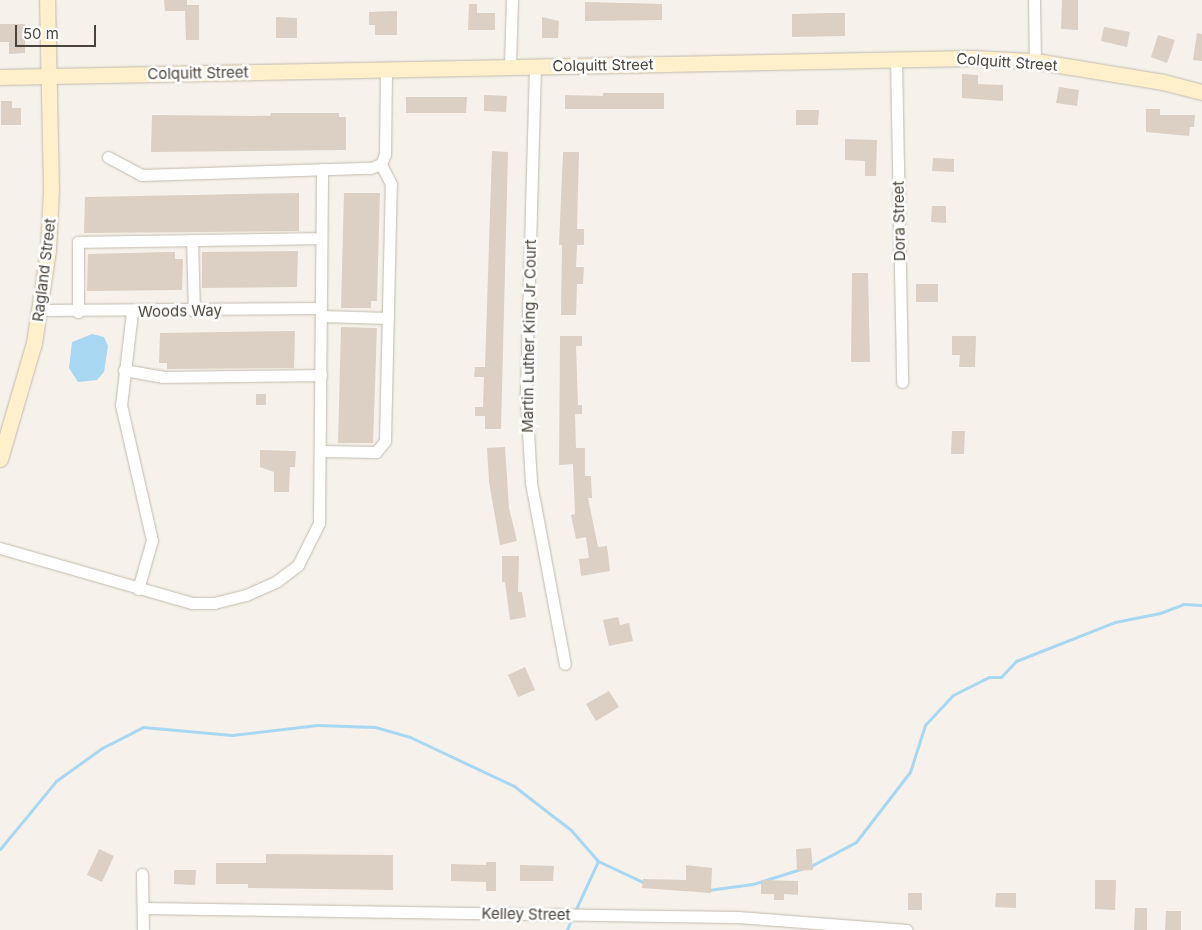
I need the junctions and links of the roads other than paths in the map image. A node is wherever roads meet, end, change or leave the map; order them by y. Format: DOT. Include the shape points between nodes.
graph roads {
  1 [pos="47,0"];
  2 [pos="512,0"];
  3 [pos="1034,0"];
  4 [pos="896,60"];
  5 [pos="1035,61"];
  6 [pos="510,66"];
  7 [pos="535,66"];
  8 [pos="386,69"];
  9 [pos="49,76"];
  10 [pos="0,77"];
  11 [pos="1202,92"];
  12 [pos="108,157"];
  13 [pos="381,164"];
  14 [pos="322,169"];
  15 [pos="321,238"];
  16 [pos="192,240"];
  17 [pos="40,310"];
  18 [pos="194,311"];
  19 [pos="78,312"];
  20 [pos="132,312"];
  21 [pos="320,312"];
  22 [pos="388,318"];
  23 [pos="124,370"];
  24 [pos="321,375"];
  25 [pos="902,382"];
  26 [pos="321,451"];
  27 [pos="0,458"];
  28 [pos="0,548"];
  29 [pos="138,589"];
  30 [pos="565,664"];
  31 [pos="142,874"];
  32 [pos="144,908"];
  33 [pos="143,930"];
  34 [pos="907,930"];
  1 -- 9 [label="street, Ragland Street"];
  2 -- 6 [label="street"];
  3 -- 5 [label="street"];
  4 -- 5 [label="street, Colquitt Street"];
  4 -- 7 [label="street, Colquitt Street"];
  4 -- 25 [label="street, Dora Street"];
  5 -- 11 [label="street, Colquitt Street" via="1163,82"];
  6 -- 7 [label="street, Colquitt Street"];
  6 -- 8 [label="street, Colquitt Street"];
  7 -- 30 [label="street, Martin Luther King Jr Court" via="526,398 531,483"];
  8 -- 9 [label="street, Colquitt Street"];
  8 -- 13 [label="street" via="385,154"];
  9 -- 10 [label="street, Colquitt Street"];
  9 -- 17 [label="street, Ragland Street" via="50,219"];
  12 -- 14 [label="street" via="142,175"];
  13 -- 14 [label="street" via="371,168"];
  13 -- 22 [label="street" via="391,184"];
  14 -- 15 [label="street"];
  15 -- 16 [label="street"];
  15 -- 21 [label="street"];
  16 -- 18 [label="street"];
  16 -- 19 [label="street" via="78,242"];
  17 -- 19 [label="street, Woods Way"];
  17 -- 27 [label="street, Ragland Street" via="26,375"];
  18 -- 20 [label="street, Woods Way"];
  18 -- 21 [label="street, Woods Way"];
  19 -- 20 [label="street, Woods Way"];
  20 -- 23 [label="street"];
  21 -- 22 [label="street, Woods Way"];
  21 -- 24 [label="street"];
  22 -- 26 [label="street" via="385,441 376,452"];
  23 -- 24 [label="street" via="162,377"];
  23 -- 29 [label="street" via="121,405 152,540"];
  24 -- 26 [label="street"];
  26 -- 29 [label="street" via="319,523 298,565 278,581 246,595 214,603 184,602"];
  28 -- 29 [label="street"];
  31 -- 32 [label="street"];
  32 -- 33 [label="street"];
  32 -- 34 [label="street, Kelley Street" via="738,917"];
}
